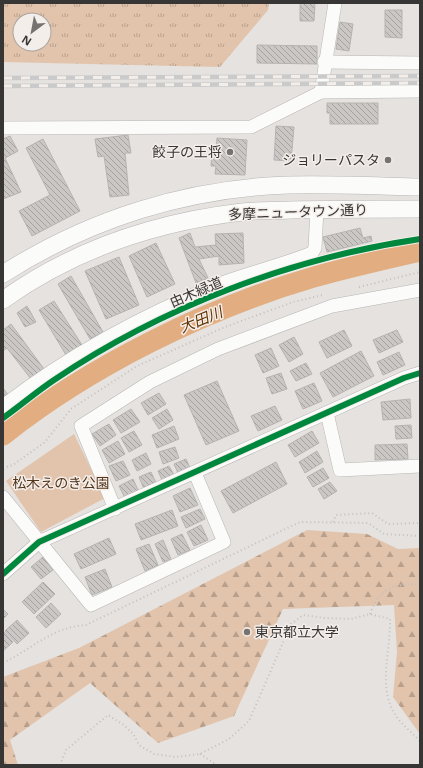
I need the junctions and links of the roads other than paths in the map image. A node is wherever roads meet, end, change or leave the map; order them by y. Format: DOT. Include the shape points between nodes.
graph roads {
  1 [pos="335,3"];
  2 [pos="324,62"];
  3 [pos="420,63"];
  4 [pos="420,91"];
  5 [pos="321,92"];
  6 [pos="3,128"];
  7 [pos="420,187"];
  8 [pos="420,209"];
  9 [pos="317,210"];
  10 [pos="3,274"];
  11 [pos="420,290"];
  12 [pos="3,300"];
  13 [pos="420,373"];
  14 [pos="3,406"];
  15 [pos="327,413"];
  16 [pos="420,466"];
  17 [pos="195,473"];
  18 [pos="3,497"];
  19 [pos="115,509"];
  20 [pos="39,542"];
  21 [pos="3,574"];
  1 -- 2 [label="street"];
  2 -- 3 [label="street"];
  2 -- 5 [label="street"];
  4 -- 5 [label="street"];
  5 -- 6 [label="street" via="251,127"];
  7 -- 10 [label="main road, 多摩ニュータウン通り" via="289,185 177,199 116,217 65,238"];
  8 -- 9 [label="main road, 多摩ニュータウン通り"];
  9 -- 12 [label="main road, 多摩ニュータウン通り" via="242,212 146,231 67,262"];
  9 -- 14 [label="street" via="315,248 312,253 224,282 157,312 86,350"];
  11 -- 19 [label="street" via="332,306 218,349 150,382 81,426"];
  13 -- 15 [label="street"];
  15 -- 16 [label="street" via="340,470"];
  15 -- 17 [label="street"];
  17 -- 19 [label="street"];
  17 -- 20 [label="street" via="224,542 90,605"];
  18 -- 20 [label="street"];
  19 -- 20 [label="street"];
  20 -- 21 [label="street"];
}
